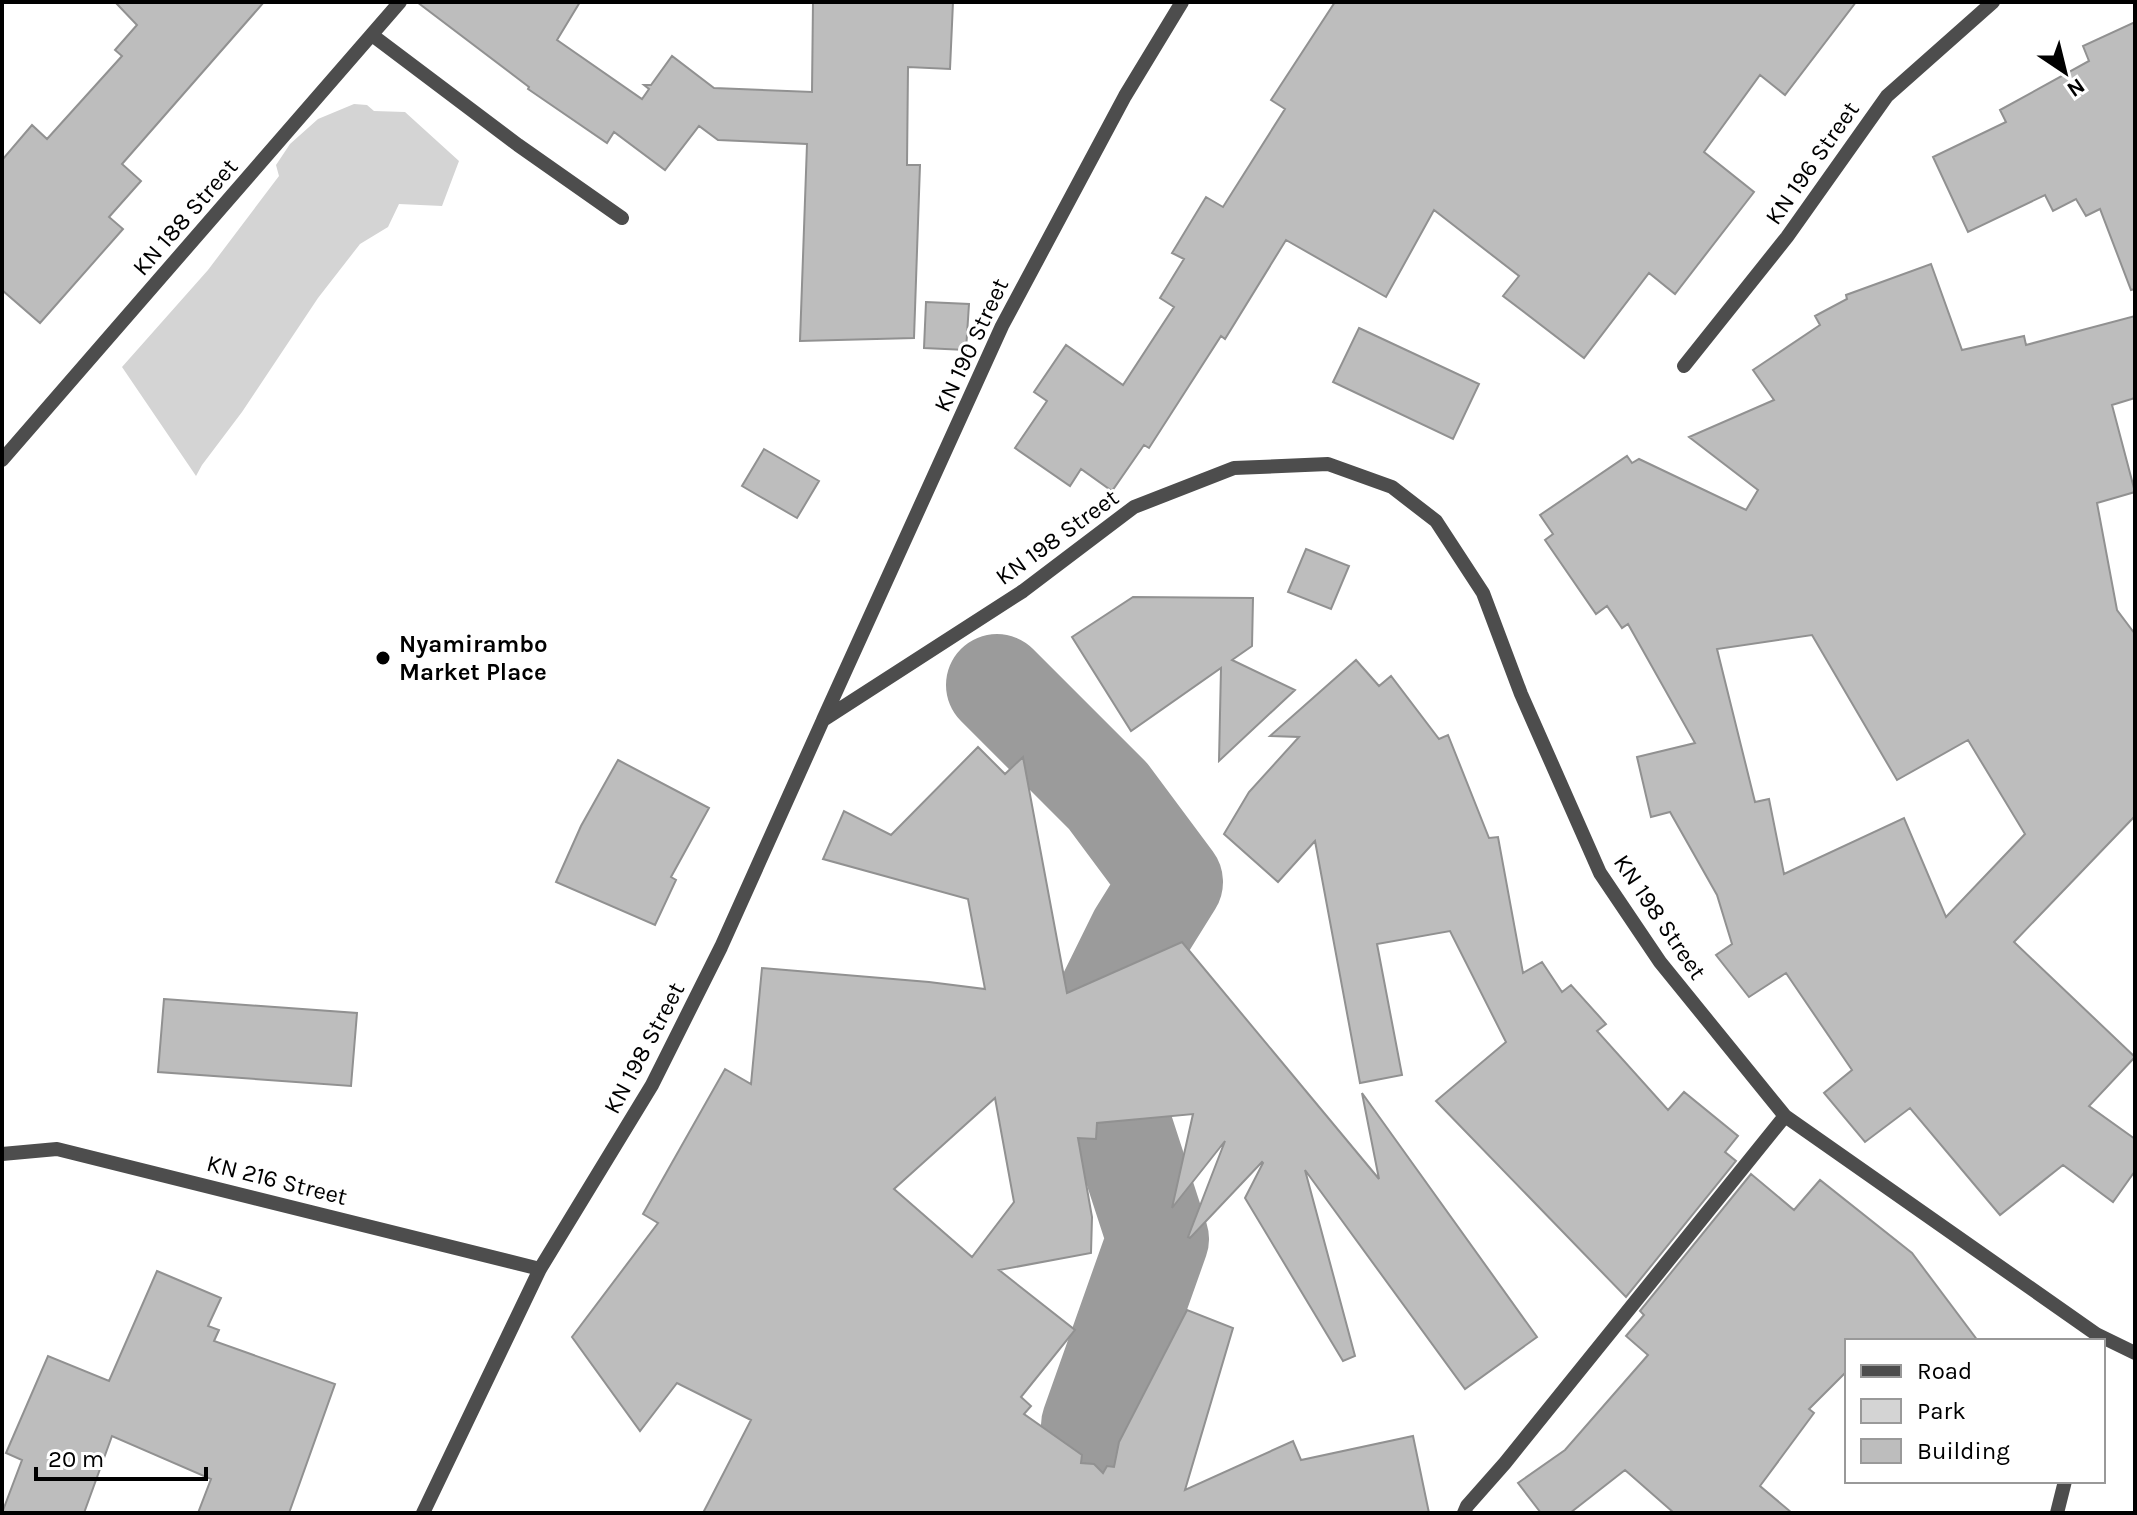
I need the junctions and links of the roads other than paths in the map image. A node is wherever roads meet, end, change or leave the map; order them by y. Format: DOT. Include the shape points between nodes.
graph roads {
  1 [pos="400,2"];
  2 [pos="1182,2"];
  3 [pos="1993,2"];
  4 [pos="372,35"];
  5 [pos="622,218"];
  6 [pos="1684,366"];
  7 [pos="2,460"];
  8 [pos="823,720"];
  9 [pos="1785,1116"];
  10 [pos="2,1154"];
  11 [pos="540,1269"];
  12 [pos="2095,1337"];
  13 [pos="2105,1341"];
  14 [pos="2135,1353"];
  15 [pos="2064,1483"];
  16 [pos="423,1513"];
  17 [pos="1464,1513"];
  18 [pos="2057,1513"];
  1 -- 4 [label="street, KN 188 Street"];
  2 -- 8 [label="street, KN 190 Street" via="1125,96 1002,326"];
  3 -- 6 [label="street, KN 196 Street" via="1887,96 1787,237"];
  4 -- 5 [label="street"];
  4 -- 7 [label="street, KN 188 Street"];
  8 -- 9 [label="street, KN 198 Street" via="1023,591 1134,507 1234,468 1328,464 1392,487 1436,521 1483,593 1600,873 1660,962"];
  8 -- 11 [label="street, KN 198 Street" via="652,1085"];
  9 -- 12 [label="street, KN 198 Street"];
  9 -- 17 [label="street"];
  10 -- 11 [label="street, KN 216 Street" via="57,1149"];
  11 -- 16 [label="street, KN 198 Street"];
  13 -- 14 [label="street, KN 198 Street"];
  15 -- 18 [label="street"];
}
